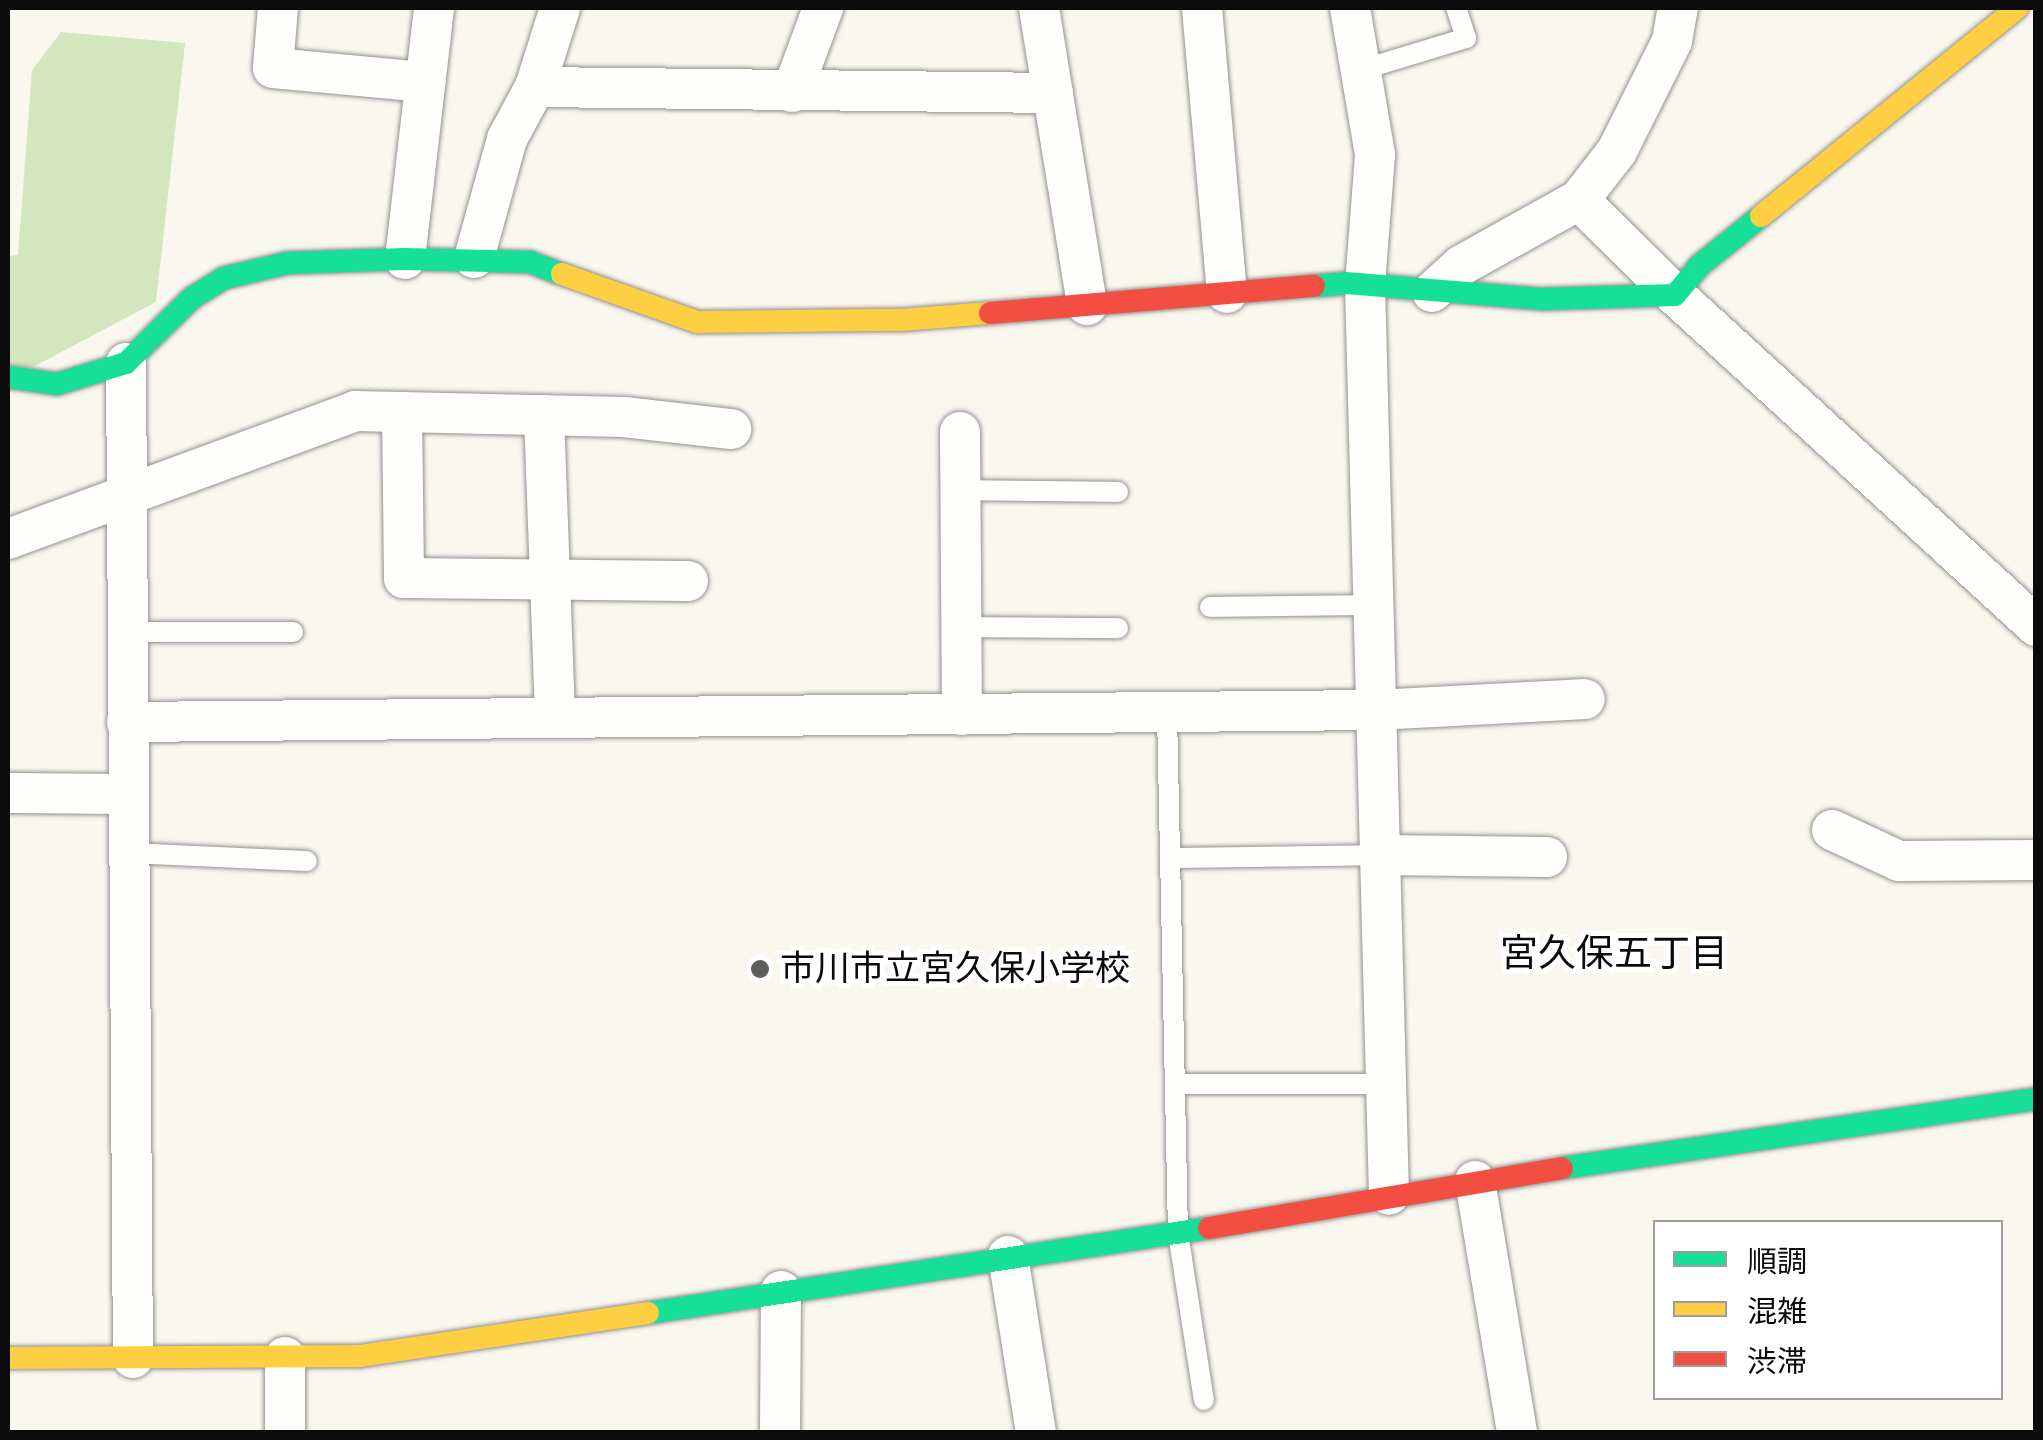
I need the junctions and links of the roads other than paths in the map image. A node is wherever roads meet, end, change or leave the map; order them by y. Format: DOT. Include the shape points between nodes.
graph roads {
  1 [pos="278,8"];
  2 [pos="434,8"];
  3 [pos="560,8"];
  4 [pos="823,8"];
  5 [pos="1039,8"];
  6 [pos="1202,8"];
  7 [pos="1350,8"];
  8 [pos="1456,8"];
  9 [pos="1650,8"];
  10 [pos="2016,8"];
  11 [pos="1675,24"];
  12 [pos="1361,70"];
  13 [pos="425,82"];
  14 [pos="535,88"];
  15 [pos="792,92"];
  16 [pos="1052,93"];
  17 [pos="1579,200"];
  18 [pos="406,258"];
  19 [pos="474,258"];
  20 [pos="1365,285"];
  21 [pos="1432,292"];
  22 [pos="1227,293"];
  23 [pos="1675,295"];
  24 [pos="1087,305"];
  25 [pos="126,363"];
  26 [pos="8,378"];
  27 [pos="402,412"];
  28 [pos="544,416"];
  29 [pos="730,430"];
  30 [pos="960,432"];
  31 [pos="961,490"];
  32 [pos="1118,492"];
  33 [pos="125,493"];
  34 [pos="8,539"];
  35 [pos="550,577"];
  36 [pos="688,581"];
  37 [pos="1374,605"];
  38 [pos="1210,607"];
  39 [pos="2036,626"];
  40 [pos="962,627"];
  41 [pos="1118,628"];
  42 [pos="126,632"];
  43 [pos="293,632"];
  44 [pos="1585,700"];
  45 [pos="1377,710"];
  46 [pos="1166,712"];
  47 [pos="962,715"];
  48 [pos="555,718"];
  49 [pos="127,722"];
  50 [pos="8,793"];
  51 [pos="128,794"];
  52 [pos="1832,830"];
  53 [pos="128,853"];
  54 [pos="1381,855"];
  55 [pos="1547,857"];
  56 [pos="1170,858"];
  57 [pos="2036,860"];
  58 [pos="308,861"];
  59 [pos="1174,1084"];
  60 [pos="1386,1084"];
  61 [pos="2036,1099"];
  62 [pos="1476,1181"];
  63 [pos="1390,1195"];
  64 [pos="1178,1234"];
  65 [pos="1008,1256"];
  66 [pos="781,1292"];
  67 [pos="285,1356"];
  68 [pos="8,1358"];
  69 [pos="133,1358"];
  70 [pos="1204,1400"];
  71 [pos="286,1432"];
  72 [pos="780,1432"];
  73 [pos="1036,1432"];
  74 [pos="1517,1432"];
  1 -- 13 [label="street" via="273,68"];
  2 -- 13 [label="street"];
  3 -- 14 [label="street"];
  4 -- 15 [label="street"];
  5 -- 16 [label="street"];
  6 -- 22 [label="street"];
  7 -- 12 [label="street"];
  8 -- 12 [label="lane" via="1466,38"];
  9 -- 11 [label="street"];
  10 -- 23 [label="street" via="1699,266"];
  11 -- 17 [label="street" via="1617,151"];
  12 -- 20 [label="street" via="1376,155"];
  13 -- 18 [label="street"];
  14 -- 15 [label="street"];
  14 -- 19 [label="street" via="508,138"];
  15 -- 16 [label="street"];
  16 -- 24 [label="street"];
  17 -- 21 [label="street" via="1462,265"];
  17 -- 23 [label="street"];
  18 -- 19 [label="street"];
  18 -- 25 [label="street" via="287,263 224,278 192,298"];
  19 -- 24 [label="street" via="530,262 698,322 901,320"];
  20 -- 21 [label="street"];
  20 -- 22 [label="street"];
  20 -- 37 [label="street"];
  21 -- 23 [label="street" via="1542,299"];
  22 -- 24 [label="street"];
  23 -- 39 [label="street"];
  25 -- 26 [label="street" via="57,384"];
  25 -- 33 [label="street"];
  27 -- 28 [label="street"];
  27 -- 33 [label="street" via="356,411"];
  27 -- 35 [label="street" via="404,578"];
  28 -- 29 [label="street" via="624,417"];
  28 -- 35 [label="street"];
  30 -- 31 [label="street"];
  31 -- 32 [label="lane"];
  31 -- 40 [label="street"];
  33 -- 34 [label="street"];
  33 -- 42 [label="street"];
  35 -- 36 [label="street"];
  35 -- 48 [label="street"];
  37 -- 38 [label="lane"];
  37 -- 45 [label="street"];
  40 -- 41 [label="lane"];
  40 -- 47 [label="street"];
  42 -- 43 [label="lane"];
  42 -- 49 [label="street"];
  44 -- 45 [label="street"];
  45 -- 46 [label="street"];
  45 -- 54 [label="street"];
  46 -- 47 [label="street"];
  46 -- 56 [label="lane"];
  47 -- 48 [label="street"];
  48 -- 49 [label="street"];
  49 -- 51 [label="street"];
  50 -- 51 [label="street"];
  51 -- 53 [label="street"];
  52 -- 57 [label="street" via="1899,861"];
  53 -- 58 [label="lane"];
  53 -- 69 [label="street"];
  54 -- 55 [label="street"];
  54 -- 56 [label="lane"];
  54 -- 60 [label="street"];
  56 -- 59 [label="lane"];
  59 -- 60 [label="lane"];
  59 -- 64 [label="lane"];
  60 -- 63 [label="street"];
  61 -- 62 [label="street"];
  62 -- 63 [label="street"];
  62 -- 74 [label="street"];
  63 -- 64 [label="street"];
  64 -- 65 [label="street"];
  64 -- 70 [label="lane"];
  65 -- 66 [label="street"];
  65 -- 73 [label="street"];
  66 -- 67 [label="street" via="360,1356"];
  66 -- 72 [label="street"];
  67 -- 69 [label="street"];
  67 -- 71 [label="street"];
  68 -- 69 [label="street"];
}
